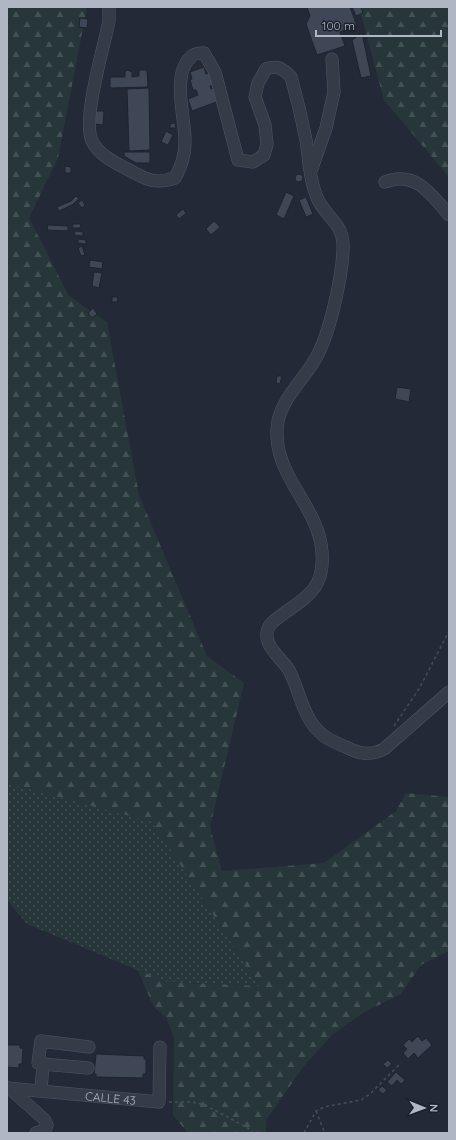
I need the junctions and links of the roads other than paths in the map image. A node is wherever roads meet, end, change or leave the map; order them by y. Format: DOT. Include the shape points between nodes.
graph roads {
  1 [pos="109,7"];
  2 [pos="332,59"];
  3 [pos="309,175"];
  4 [pos="385,182"];
  5 [pos="449,215"];
  6 [pos="449,692"];
  7 [pos="89,1047"];
  8 [pos="160,1047"];
  9 [pos="43,1064"];
  10 [pos="88,1068"];
  11 [pos="8,1088"];
  12 [pos="41,1090"];
  13 [pos="36,1133"];
  1 -- 3 [label="street" via="109,21 89,122 92,141 107,159 151,182 175,178 184,162 186,141 181,106 184,64 193,55 204,53 215,72 238,160 253,162 264,155 267,144 266,125 255,97 258,83 266,69 275,66 284,70 291,78 306,141"];
  2 -- 3 [label="street" via="334,92 326,128"];
  3 -- 6 [label="street" via="322,209 340,227 343,243 338,288 324,342 280,413 277,438 279,455 285,471 317,530 323,572 312,592 270,624 267,639 297,684 306,712 324,736 362,754 379,752"];
  4 -- 5 [label="street" via="403,178 416,182"];
  7 -- 9 [label="street" via="41,1041 38,1063"];
  8 -- 12 [label="street, CALLE 43" via="159,1102"];
  9 -- 10 [label="street"];
  9 -- 12 [label="street"];
  11 -- 12 [label="street, CALLE 43"];
  11 -- 13 [label="street" via="44,1119 47,1125 44,1130"];
}
